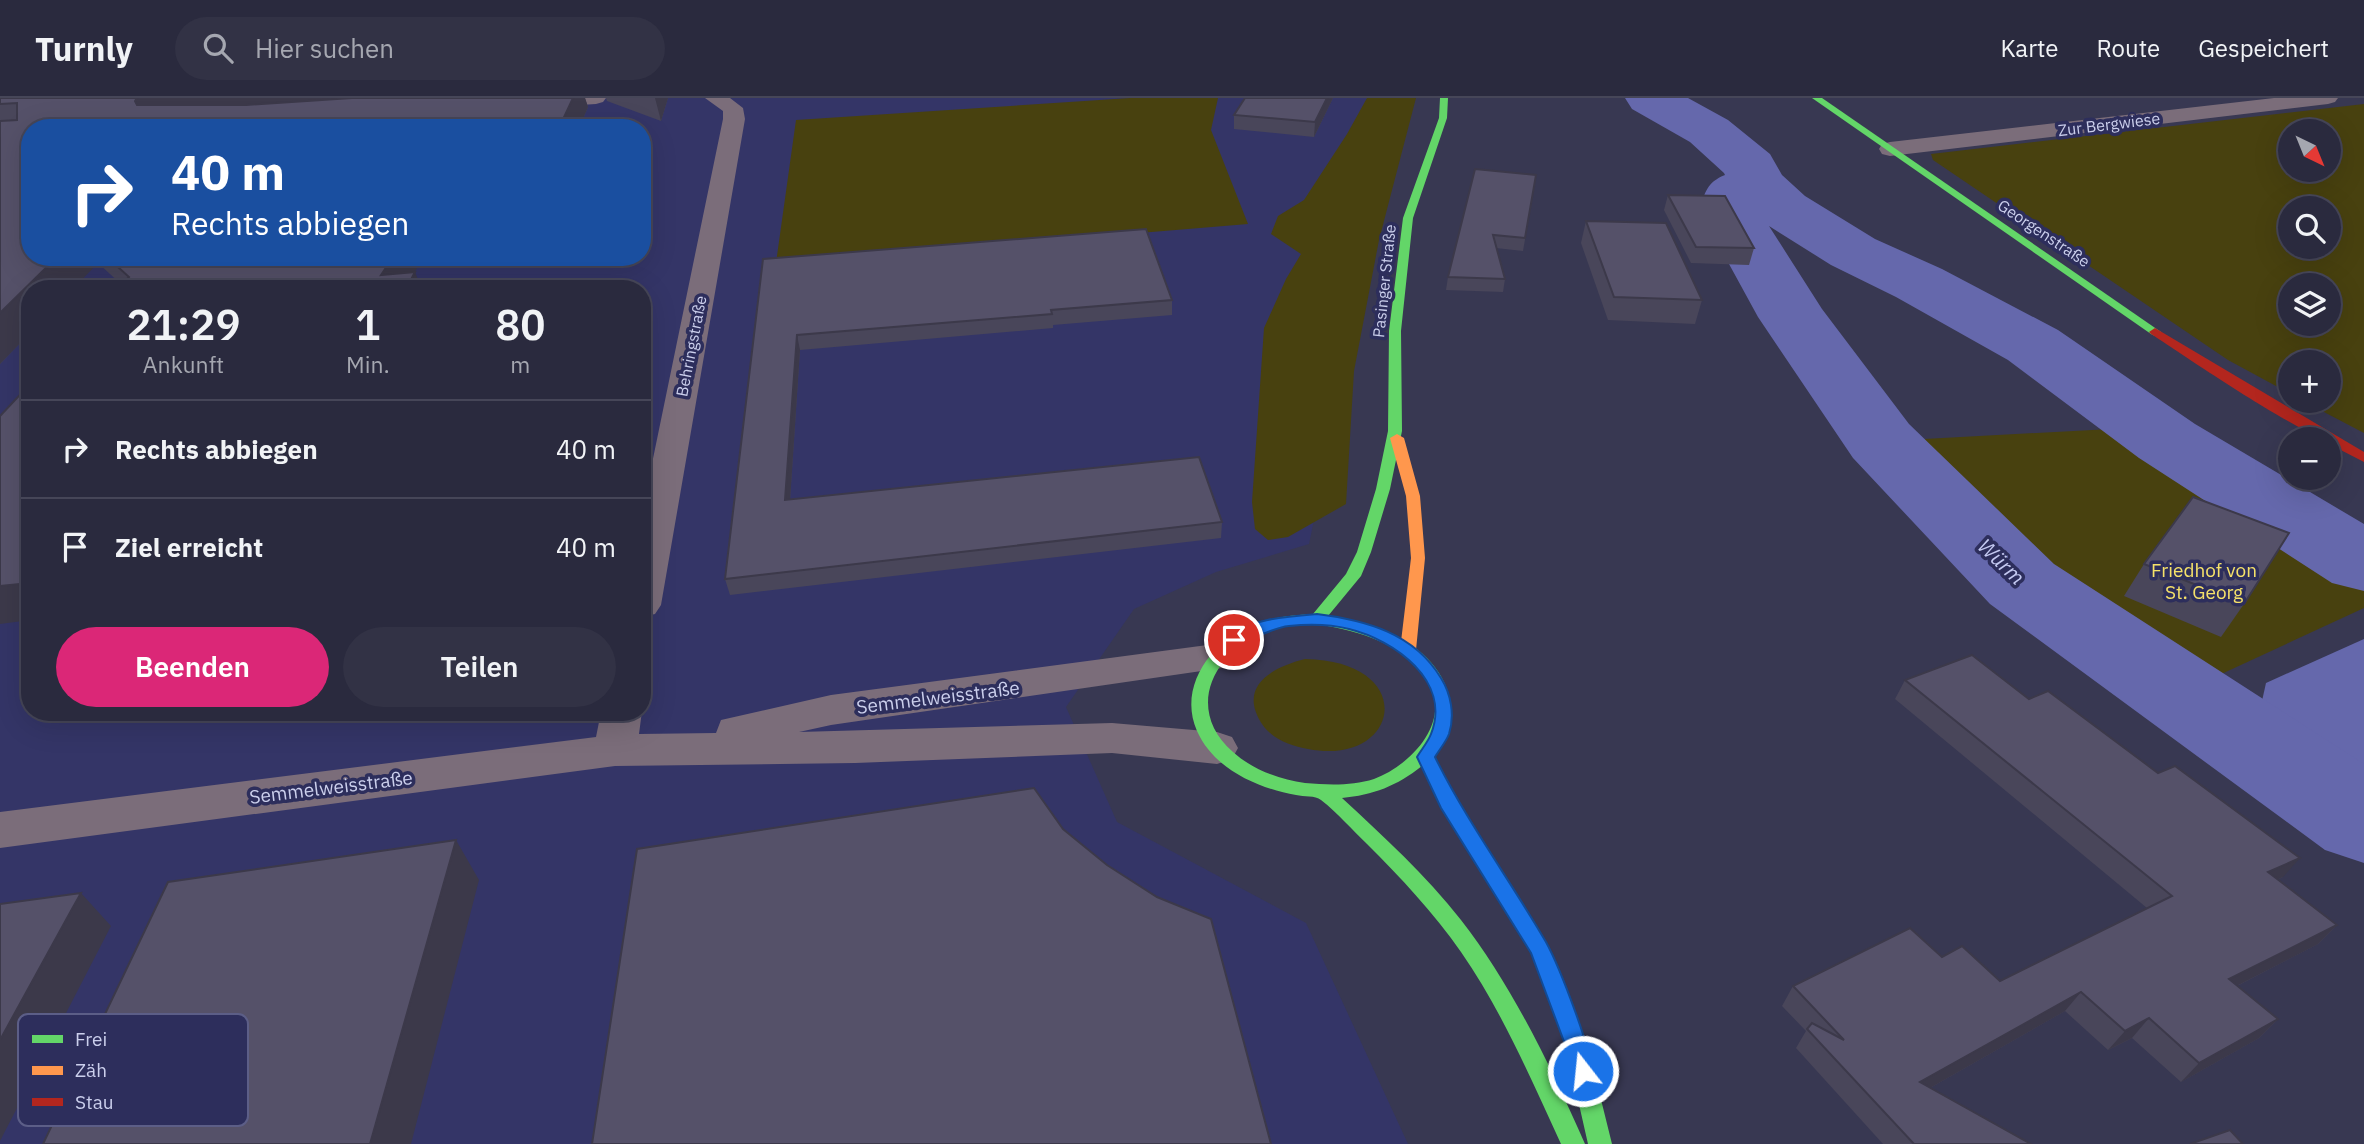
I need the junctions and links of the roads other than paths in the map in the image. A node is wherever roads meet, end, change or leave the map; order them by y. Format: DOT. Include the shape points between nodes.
graph roads {
  1 [pos="596,98"];
  2 [pos="715,98"];
  3 [pos="1444,98"];
  4 [pos="1816,98"];
  5 [pos="2328,98"];
  6 [pos="512,104"];
  7 [pos="1890,149"];
  8 [pos="1395,431"];
  9 [pos="2364,458"];
  10 [pos="651,557"];
  11 [pos="1317,620"];
  12 [pos="1408,650"];
  13 [pos="1214,657"];
  14 [pos="619,731"];
  15 [pos="663,748"];
  16 [pos="1217,748"];
  17 [pos="1426,757"];
  18 [pos="1324,792"];
  19 [pos="0,830"];
  20 [pos="1573,1144"];
  21 [pos="1600,1144"];
  1 -- 6 [label="street"];
  2 -- 10 [label="street, Behringstraße" via="733,108 734,119"];
  3 -- 8 [label="main road, Pasinger Straße" via="1443,118 1408,218 1395,331"];
  4 -- 7 [label="main road, Georgenstraße"];
  5 -- 7 [label="street, Zur Bergwiese"];
  7 -- 9 [label="main road, Georgenstraße" via="2253,394"];
  8 -- 11 [label="main road, Pasinger Straße" via="1364,552 1353,576"];
  8 -- 12 [label="main road, Pasinger Straße" via="1413,496 1418,558"];
  11 -- 12 [label="main road" via="1381,634"];
  11 -- 13 [label="main road" via="1258,628"];
  12 -- 17 [label="main road" via="1427,667 1439,688 1443,710 1440,735"];
  13 -- 15 [label="street, Semmelweisstraße" via="831,710"];
  13 -- 16 [label="main road" via="1198,695 1200,716"];
  14 -- 15 [label="street, Semmelweisstraße"];
  14 -- 19 [label="street, Semmelweisstraße"];
  15 -- 16 [label="street, Semmelweisstraße" via="1112,738"];
  16 -- 18 [label="main road" via="1256,775 1289,787"];
  17 -- 18 [label="main road" via="1398,776 1364,788"];
  17 -- 21 [label="main road" via="1448,803 1540,950 1577,1047"];
  18 -- 20 [label="main road" via="1450,921 1497,990"];
}
